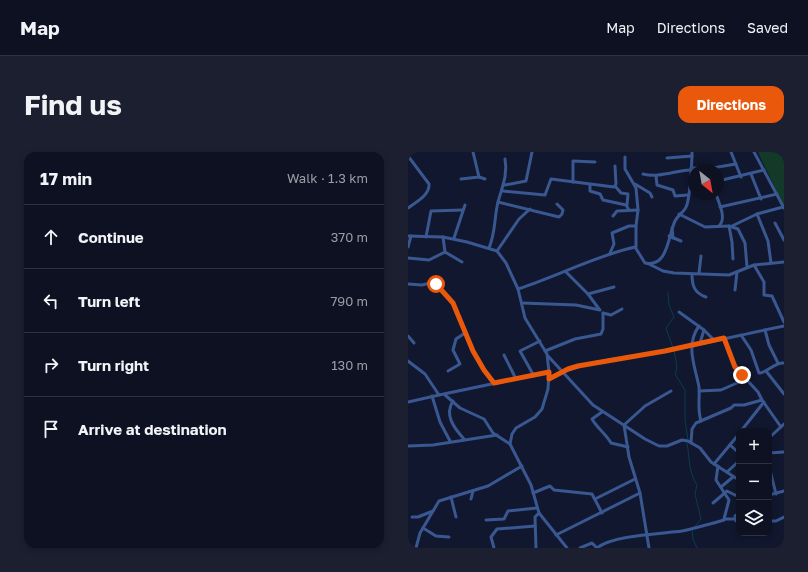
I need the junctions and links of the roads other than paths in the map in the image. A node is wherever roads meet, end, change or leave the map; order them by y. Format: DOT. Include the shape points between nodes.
graph roads {
  1 [pos="473,152"];
  2 [pos="532,152"];
  3 [pos="692,152"];
  4 [pos="731,152"];
  5 [pos="754,152"];
  6 [pos="408,156"];
  7 [pos="692,156"];
  8 [pos="625,157"];
  9 [pos="667,158"];
  10 [pos="505,159"];
  11 [pos="595,162"];
  12 [pos="691,164"];
  13 [pos="736,164"];
  14 [pos="615,166"];
  15 [pos="724,166"];
  16 [pos="688,169"];
  17 [pos="764,170"];
  18 [pos="643,174"];
  19 [pos="751,174"];
  20 [pos="656,176"];
  21 [pos="741,176"];
  22 [pos="479,177"];
  23 [pos="461,179"];
  24 [pos="486,179"];
  25 [pos="724,180"];
  26 [pos="573,182"];
  27 [pos="635,184"];
  28 [pos="504,185"];
  29 [pos="590,185"];
  30 [pos="615,186"];
  31 [pos="503,191"];
  32 [pos="777,194"];
  33 [pos="688,195"];
  34 [pos="652,197"];
  35 [pos="761,199"];
  36 [pos="718,200"];
  37 [pos="498,202"];
  38 [pos="557,204"];
  39 [pos="465,205"];
  40 [pos="627,205"];
  41 [pos="720,207"];
  42 [pos="408,208"];
  43 [pos="784,208"];
  44 [pos="530,209"];
  45 [pos="463,210"];
  46 [pos="629,210"];
  47 [pos="638,210"];
  48 [pos="679,214"];
  49 [pos="757,214"];
  50 [pos="613,216"];
  51 [pos="776,223"];
  52 [pos="636,226"];
  53 [pos="719,226"];
  54 [pos="730,226"];
  55 [pos="672,228"];
  56 [pos="410,236"];
  57 [pos="669,236"];
  58 [pos="426,237"];
  59 [pos="443,237"];
  60 [pos="454,238"];
  61 [pos="673,238"];
  62 [pos="784,240"];
  63 [pos="681,242"];
  64 [pos="408,247"];
  65 [pos="636,247"];
  66 [pos="488,248"];
  67 [pos="497,251"];
  68 [pos="445,252"];
  69 [pos="610,253"];
  70 [pos="701,256"];
  71 [pos="408,258"];
  72 [pos="733,259"];
  73 [pos="462,262"];
  74 [pos="784,262"];
  75 [pos="771,263"];
  76 [pos="650,264"];
  77 [pos="754,265"];
  78 [pos="747,267"];
  79 [pos="566,272"];
  80 [pos="737,272"];
  81 [pos="692,274"];
  82 [pos="699,274"];
  83 [pos="408,284"];
  84 [pos="614,287"];
  85 [pos="518,289"];
  86 [pos="735,290"];
  87 [pos="588,294"];
  88 [pos="706,298"];
  89 [pos="522,303"];
  90 [pos="622,309"];
  91 [pos="600,310"];
  92 [pos="680,312"];
  93 [pos="603,313"];
  94 [pos="784,322"];
  95 [pos="699,326"];
  96 [pos="784,326"];
  97 [pos="704,330"];
  98 [pos="765,330"];
  99 [pos="465,333"];
  100 [pos="741,335"];
  101 [pos="408,336"];
  102 [pos="724,338"];
  103 [pos="714,340"];
  104 [pos="540,341"];
  105 [pos="414,343"];
  106 [pos="700,343"];
  107 [pos="692,345"];
  108 [pos="546,353"];
  109 [pos="504,355"];
  110 [pos="408,361"];
  111 [pos="784,362"];
  112 [pos="778,363"];
  113 [pos="448,371"];
  114 [pos="563,371"];
  115 [pos="766,371"];
  116 [pos="549,372"];
  117 [pos="742,375"];
  118 [pos="534,376"];
  119 [pos="516,379"];
  120 [pos="549,379"];
  121 [pos="746,379"];
  122 [pos="739,382"];
  123 [pos="494,383"];
  124 [pos="671,391"];
  125 [pos="699,391"];
  126 [pos="784,394"];
  127 [pos="439,395"];
  128 [pos="445,395"];
  129 [pos="432,396"];
  130 [pos="454,401"];
  131 [pos="763,401"];
  132 [pos="408,402"];
  133 [pos="602,412"];
  134 [pos="701,421"];
  135 [pos="784,424"];
  136 [pos="624,425"];
  137 [pos="781,427"];
  138 [pos="743,428"];
  139 [pos="497,435"];
  140 [pos="772,435"];
  141 [pos="736,438"];
  142 [pos="464,439"];
  143 [pos="450,442"];
  144 [pos="691,443"];
  145 [pos="510,444"];
  146 [pos="730,445"];
  147 [pos="408,446"];
  148 [pos="628,447"];
  149 [pos="736,450"];
  150 [pos="784,452"];
  151 [pos="772,453"];
  152 [pos="714,464"];
  153 [pos="737,464"];
  154 [pos="522,466"];
  155 [pos="718,466"];
  156 [pos="727,472"];
  157 [pos="733,477"];
  158 [pos="736,478"];
  159 [pos="635,479"];
  160 [pos="772,479"];
  161 [pos="721,487"];
  162 [pos="473,491"];
  163 [pos="784,491"];
  164 [pos="724,492"];
  165 [pos="533,493"];
  166 [pos="640,493"];
  167 [pos="776,494"];
  168 [pos="772,495"];
  169 [pos="736,496"];
  170 [pos="451,497"];
  171 [pos="471,499"];
  172 [pos="595,499"];
  173 [pos="713,503"];
  174 [pos="537,508"];
  175 [pos="433,511"];
  176 [pos="539,513"];
  177 [pos="602,513"];
  178 [pos="456,516"];
  179 [pos="412,517"];
  180 [pos="784,517"];
  181 [pos="486,520"];
  182 [pos="724,520"];
  183 [pos="736,520"];
  184 [pos="772,521"];
  185 [pos="535,526"];
  186 [pos="423,528"];
  187 [pos="556,535"];
  188 [pos="647,535"];
  189 [pos="449,537"];
  190 [pos="416,548"];
  191 [pos="494,548"];
  192 [pos="536,548"];
  193 [pos="567,548"];
  194 [pos="580,548"];
  195 [pos="650,548"];
  1 -- 22 [label="street"];
  2 -- 28 [label="street" via="526,182"];
  3 -- 7 [label="street"];
  4 -- 13 [label="street"];
  5 -- 17 [label="street"];
  6 -- 42 [label="street" via="429,187 425,195"];
  7 -- 9 [label="street"];
  7 -- 12 [label="street"];
  8 -- 27 [label="street" via="626,169"];
  10 -- 28 [label="street"];
  11 -- 26 [label="street" via="572,161"];
  13 -- 15 [label="street"];
  13 -- 21 [label="street"];
  14 -- 30 [label="street"];
  16 -- 20 [label="street"];
  17 -- 19 [label="street"];
  17 -- 32 [label="street"];
  18 -- 20 [label="street"];
  19 -- 21 [label="street"];
  19 -- 35 [label="street"];
  20 -- 33 [label="street" via="658,185 673,190 675,196"];
  21 -- 25 [label="street"];
  22 -- 23 [label="street"];
  22 -- 24 [label="street"];
  26 -- 29 [label="street"];
  26 -- 31 [label="street" via="550,179 545,195"];
  27 -- 34 [label="street"];
  27 -- 47 [label="street"];
  28 -- 31 [label="street"];
  29 -- 30 [label="street"];
  29 -- 40 [label="street" via="590,191 600,194 603,200"];
  30 -- 40 [label="street" via="620,193 628,194"];
  31 -- 37 [label="street"];
  32 -- 35 [label="street"];
  32 -- 43 [label="street"];
  33 -- 48 [label="street" via="686,207"];
  35 -- 41 [label="street"];
  36 -- 41 [label="street"];
  37 -- 44 [label="street"];
  37 -- 66 [label="street" via="494,234"];
  38 -- 44 [label="street" via="563,209 559,217"];
  39 -- 45 [label="street"];
  40 -- 46 [label="street"];
  41 -- 53 [label="street" via="723,220"];
  43 -- 49 [label="street"];
  44 -- 67 [label="street" via="519,218"];
  45 -- 58 [label="street" via="431,211"];
  45 -- 60 [label="street"];
  46 -- 47 [label="street"];
  46 -- 50 [label="street" via="617,211"];
  47 -- 52 [label="street"];
  48 -- 53 [label="street" via="701,226"];
  48 -- 55 [label="street"];
  49 -- 54 [label="street"];
  49 -- 75 [label="street" via="768,240"];
  51 -- 62 [label="street"];
  52 -- 65 [label="street"];
  52 -- 69 [label="street" via="628,226 612,233 614,244"];
  53 -- 54 [label="street"];
  54 -- 72 [label="street"];
  54 -- 78 [label="street" via="738,229 743,238"];
  55 -- 57 [label="street"];
  55 -- 61 [label="street"];
  56 -- 58 [label="street"];
  56 -- 64 [label="street"];
  57 -- 61 [label="street"];
  57 -- 76 [label="street" via="662,258"];
  58 -- 59 [label="street"];
  59 -- 60 [label="street"];
  59 -- 68 [label="street"];
  60 -- 66 [label="street"];
  61 -- 63 [label="street"];
  65 -- 69 [label="street"];
  65 -- 76 [label="street" via="643,262"];
  66 -- 67 [label="street"];
  67 -- 85 [label="street"];
  68 -- 71 [label="street" via="430,260"];
  68 -- 73 [label="street"];
  69 -- 79 [label="street"];
  70 -- 82 [label="street"];
  74 -- 75 [label="street"];
  75 -- 77 [label="street"];
  76 -- 81 [label="street" via="668,272"];
  77 -- 78 [label="street"];
  77 -- 94 [label="street" via="764,282 764,295 772,296"];
  78 -- 80 [label="street"];
  79 -- 85 [label="street"];
  79 -- 87 [label="street"];
  80 -- 82 [label="street" via="729,275"];
  80 -- 86 [label="street"];
  81 -- 82 [label="street"];
  81 -- 88 [label="street" via="695,290"];
  83 -- 99 [label="street" via="435,282 453,303"];
  84 -- 87 [label="street"];
  85 -- 89 [label="street"];
  87 -- 91 [label="street"];
  89 -- 91 [label="street" via="576,304"];
  89 -- 104 [label="street" via="525,318"];
  90 -- 93 [label="street" via="612,315"];
  91 -- 93 [label="street"];
  92 -- 95 [label="street"];
  93 -- 108 [label="street" via="601,334 575,339"];
  95 -- 97 [label="street"];
  95 -- 107 [label="street" via="693,336"];
  96 -- 98 [label="street"];
  97 -- 103 [label="street"];
  97 -- 106 [label="street"];
  98 -- 100 [label="street"];
  98 -- 112 [label="street" via="769,346"];
  99 -- 113 [label="street" via="456,339 453,350 460,364"];
  99 -- 123 [label="street" via="484,370"];
  100 -- 102 [label="street"];
  100 -- 115 [label="street" via="751,350 758,371"];
  101 -- 105 [label="street"];
  102 -- 103 [label="street"];
  102 -- 117 [label="street" via="735,367"];
  103 -- 106 [label="street"];
  104 -- 108 [label="street"];
  104 -- 118 [label="street" via="520,351"];
  106 -- 107 [label="street"];
  107 -- 114 [label="street"];
  107 -- 125 [label="street"];
  108 -- 114 [label="street"];
  108 -- 116 [label="street"];
  109 -- 119 [label="street"];
  110 -- 127 [label="street" via="425,374"];
  111 -- 112 [label="street"];
  112 -- 115 [label="street"];
  114 -- 120 [label="street"];
  114 -- 133 [label="street" via="584,397"];
  115 -- 126 [label="street"];
  116 -- 118 [label="street"];
  116 -- 120 [label="street"];
  117 -- 121 [label="street"];
  117 -- 122 [label="street"];
  118 -- 119 [label="street"];
  119 -- 123 [label="street"];
  120 -- 145 [label="street" via="542,409 535,417 516,428"];
  121 -- 122 [label="street"];
  121 -- 131 [label="street"];
  122 -- 125 [label="street" via="720,390"];
  123 -- 128 [label="street"];
  124 -- 136 [label="street" via="645,406"];
  125 -- 134 [label="street" via="698,410"];
  127 -- 128 [label="street"];
  127 -- 129 [label="street"];
  128 -- 130 [label="street"];
  129 -- 132 [label="street"];
  129 -- 143 [label="street" via="440,422"];
  130 -- 139 [label="street" via="460,408 484,419"];
  130 -- 142 [label="street" via="449,409 450,419"];
  131 -- 134 [label="street" via="733,405"];
  131 -- 137 [label="street"];
  131 -- 138 [label="street"];
  133 -- 136 [label="street"];
  133 -- 148 [label="street" via="592,419 596,426 611,443"];
  134 -- 144 [label="street" via="692,429"];
  135 -- 137 [label="street"];
  136 -- 144 [label="street" via="659,446 668,446 685,440"];
  136 -- 148 [label="street"];
  137 -- 140 [label="street"];
  139 -- 142 [label="street"];
  139 -- 145 [label="street"];
  141 -- 146 [label="street"];
  142 -- 143 [label="street"];
  143 -- 147 [label="street"];
  144 -- 152 [label="street" via="700,448"];
  145 -- 154 [label="street"];
  146 -- 149 [label="street"];
  146 -- 152 [label="street"];
  148 -- 159 [label="street"];
  150 -- 151 [label="street"];
  152 -- 155 [label="street"];
  153 -- 156 [label="street"];
  154 -- 162 [label="street" via="488,486"];
  154 -- 165 [label="street"];
  155 -- 156 [label="street"];
  155 -- 161 [label="street" via="716,480"];
  156 -- 157 [label="street"];
  157 -- 158 [label="street"];
  157 -- 161 [label="street"];
  159 -- 166 [label="street"];
  159 -- 172 [label="street"];
  160 -- 167 [label="street"];
  161 -- 164 [label="street"];
  162 -- 170 [label="street"];
  162 -- 171 [label="street"];
  163 -- 167 [label="street"];
  164 -- 169 [label="street" via="728,491"];
  164 -- 173 [label="street"];
  164 -- 182 [label="street" via="729,500"];
  165 -- 172 [label="street" via="550,486 554,490 592,494"];
  165 -- 174 [label="street"];
  166 -- 177 [label="street"];
  166 -- 188 [label="street"];
  167 -- 168 [label="street"];
  170 -- 175 [label="street" via="439,501"];
  170 -- 178 [label="street"];
  172 -- 177 [label="street"];
  174 -- 176 [label="street"];
  174 -- 181 [label="street" via="508,511 504,519"];
  175 -- 179 [label="street"];
  175 -- 186 [label="street"];
  176 -- 185 [label="street" via="535,517"];
  176 -- 187 [label="street"];
  177 -- 187 [label="street"];
  180 -- 184 [label="street"];
  182 -- 183 [label="street"];
  182 -- 188 [label="street" via="682,531"];
  185 -- 191 [label="street" via="497,529 491,537"];
  185 -- 192 [label="street"];
  186 -- 189 [label="street" via="436,536"];
  186 -- 190 [label="street"];
  187 -- 193 [label="street"];
  188 -- 194 [label="street" via="597,548 592,543"];
  188 -- 195 [label="street"];
}
